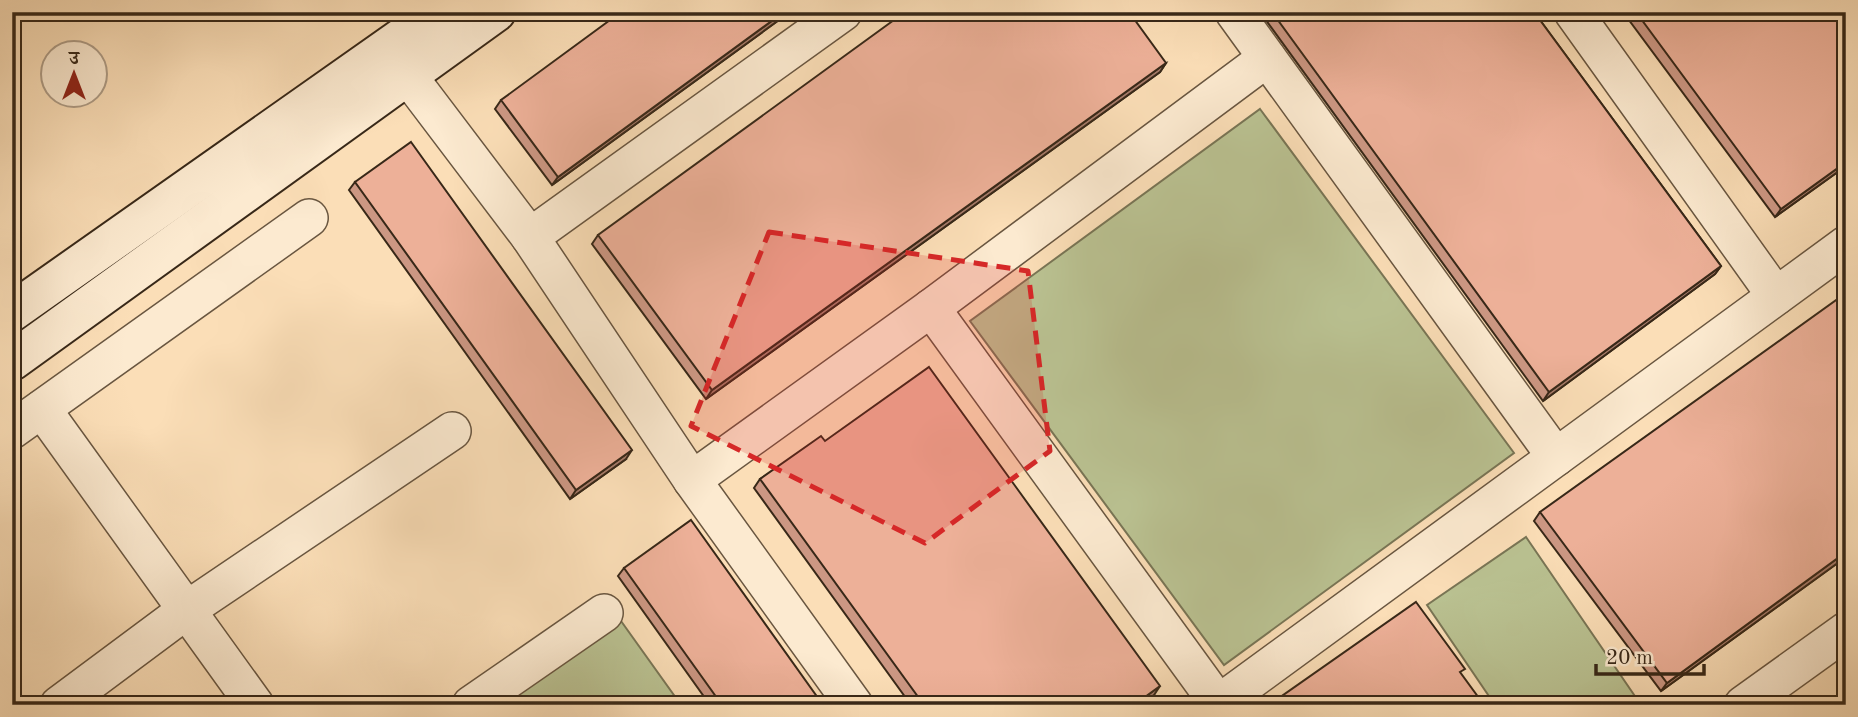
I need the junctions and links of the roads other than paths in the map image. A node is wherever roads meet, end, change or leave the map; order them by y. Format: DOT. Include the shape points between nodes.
graph roads {
  1 [pos="438,12"];
  2 [pos="496,12"];
  3 [pos="843,12"];
  4 [pos="1234,12"];
  5 [pos="1573,12"];
  6 [pos="1267,58"];
  7 [pos="408,76"];
  8 [pos="309,218"];
  9 [pos="530,237"];
  10 [pos="1846,245"];
  11 [pos="1776,296"];
  12 [pos="931,308"];
  13 [pos="12,312"];
  14 [pos="12,361"];
  15 [pos="41,409"];
  16 [pos="12,430"];
  17 [pos="453,430"];
  18 [pos="1556,457"];
  19 [pos="692,480"];
  20 [pos="188,609"];
  21 [pos="604,613"];
  22 [pos="1846,631"];
  23 [pos="1218,704"];
  24 [pos="59,705"];
  25 [pos="255,705"];
  26 [pos="471,705"];
  27 [pos="854,705"];
  28 [pos="1744,705"];
  1 -- 13 [label="main road"];
  2 -- 7 [label="main road"];
  3 -- 9 [label="street"];
  4 -- 6 [label="street"];
  5 -- 11 [label="street"];
  6 -- 12 [label="street"];
  6 -- 18 [label="street"];
  7 -- 9 [label="street"];
  7 -- 14 [label="main road"];
  8 -- 15 [label="street"];
  9 -- 19 [label="street"];
  10 -- 11 [label="street"];
  11 -- 18 [label="street"];
  12 -- 19 [label="street"];
  12 -- 23 [label="street"];
  15 -- 16 [label="street"];
  15 -- 20 [label="street"];
  17 -- 20 [label="street"];
  18 -- 23 [label="street"];
  19 -- 27 [label="street"];
  20 -- 24 [label="street"];
  20 -- 25 [label="street"];
  21 -- 26 [label="street"];
  22 -- 28 [label="street"];
}
